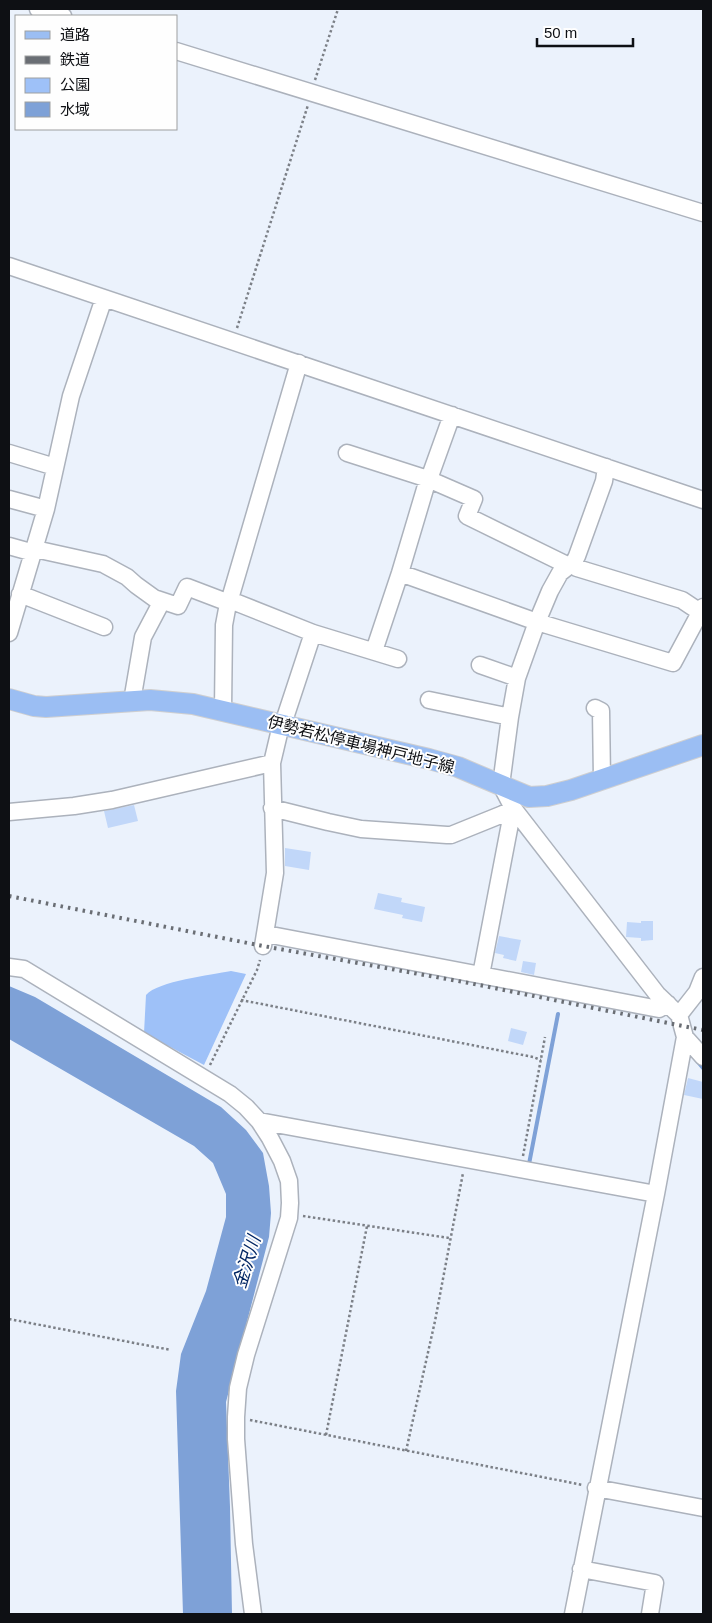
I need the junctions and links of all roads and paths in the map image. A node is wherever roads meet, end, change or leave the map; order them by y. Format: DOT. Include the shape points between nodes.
graph roads {
  1 [pos="38,9"];
  2 [pos="338,9"];
  3 [pos="59,15"];
  4 [pos="178,52"];
  5 [pos="312,93"];
  6 [pos="703,213"];
  7 [pos="9,266"];
  8 [pos="104,298"];
  9 [pos="233,342"];
  10 [pos="299,363"];
  11 [pos="452,415"];
  12 [pos="9,453"];
  13 [pos="347,453"];
  14 [pos="55,467"];
  15 [pos="606,467"];
  16 [pos="428,479"];
  17 [pos="9,499"];
  18 [pos="703,500"];
  19 [pos="46,509"];
  20 [pos="9,546"];
  21 [pos="34,551"];
  22 [pos="570,564"];
  23 [pos="400,573"];
  24 [pos="20,594"];
  25 [pos="162,601"];
  26 [pos="230,602"];
  27 [pos="701,614"];
  28 [pos="537,622"];
  29 [pos="104,627"];
  30 [pos="9,633"];
  31 [pos="313,633"];
  32 [pos="374,652"];
  33 [pos="398,659"];
  34 [pos="480,665"];
  35 [pos="517,678"];
  36 [pos="9,699"];
  37 [pos="429,700"];
  38 [pos="132,701"];
  39 [pos="596,708"];
  40 [pos="223,710"];
  41 [pos="510,717"];
  42 [pos="282,725"];
  43 [pos="703,745"];
  44 [pos="272,763"];
  45 [pos="602,779"];
  46 [pos="501,785"];
  47 [pos="272,808"];
  48 [pos="513,808"];
  49 [pos="9,812"];
  50 [pos="265,940"];
  51 [pos="9,967"];
  52 [pos="481,975"];
  53 [pos="703,977"];
  54 [pos="241,1000"];
  55 [pos="673,1010"];
  56 [pos="546,1037"];
  57 [pos="685,1037"];
  58 [pos="703,1057"];
  59 [pos="541,1060"];
  60 [pos="204,1078"];
  61 [pos="259,1121"];
  62 [pos="466,1159"];
  63 [pos="520,1169"];
  64 [pos="656,1194"];
  65 [pos="290,1214"];
  66 [pos="368,1226"];
  67 [pos="450,1238"];
  68 [pos="9,1319"];
  69 [pos="171,1350"];
  70 [pos="236,1417"];
  71 [pos="326,1435"];
  72 [pos="406,1451"];
  73 [pos="596,1488"];
  74 [pos="703,1508"];
  75 [pos="581,1569"];
  76 [pos="252,1614"];
  77 [pos="572,1614"];
  78 [pos="650,1614"];
  1 -- 3 [label="street"];
  2 -- 5 [label="path"];
  4 -- 5 [label="street"];
  5 -- 6 [label="street"];
  5 -- 9 [label="path"];
  7 -- 8 [label="street"];
  8 -- 9 [label="street"];
  8 -- 14 [label="street" via="71,396"];
  9 -- 10 [label="street"];
  10 -- 11 [label="street"];
  10 -- 26 [label="street"];
  11 -- 15 [label="street"];
  11 -- 16 [label="street"];
  12 -- 14 [label="street"];
  13 -- 16 [label="street"];
  14 -- 19 [label="street"];
  15 -- 18 [label="street"];
  15 -- 22 [label="street" via="577,556"];
  16 -- 22 [label="street" via="474,499 467,516"];
  16 -- 23 [label="street"];
  17 -- 19 [label="street"];
  19 -- 21 [label="street"];
  20 -- 21 [label="street"];
  21 -- 24 [label="street"];
  21 -- 25 [label="street" via="103,564"];
  22 -- 27 [label="street" via="682,600"];
  22 -- 28 [label="street" via="560,574"];
  23 -- 28 [label="street"];
  23 -- 32 [label="street"];
  24 -- 29 [label="street"];
  24 -- 30 [label="street"];
  25 -- 26 [label="street" via="178,606 187,586"];
  25 -- 38 [label="street" via="143,637"];
  26 -- 31 [label="street"];
  26 -- 40 [label="street" via="224,625"];
  27 -- 28 [label="street" via="673,663"];
  28 -- 35 [label="street"];
  31 -- 32 [label="street"];
  31 -- 42 [label="street"];
  32 -- 33 [label="street"];
  34 -- 35 [label="street"];
  35 -- 41 [label="street"];
  36 -- 38 [label="main road, 伊勢若松停車場神戸地子線" via="46,707"];
  37 -- 41 [label="street"];
  38 -- 40 [label="main road, 伊勢若松停車場神戸地子線" via="167,701"];
  39 -- 45 [label="street" via="600,711"];
  40 -- 42 [label="main road, 伊勢若松停車場神戸地子線"];
  41 -- 46 [label="street"];
  42 -- 44 [label="street"];
  42 -- 46 [label="main road, 伊勢若松停車場神戸地子線" via="429,759"];
  43 -- 45 [label="main road, 伊勢若松停車場神戸地子線"];
  44 -- 47 [label="street"];
  44 -- 49 [label="street" via="112,800"];
  45 -- 46 [label="main road, 伊勢若松停車場神戸地子線" via="547,796 529,797"];
  46 -- 48 [label="street"];
  47 -- 48 [label="street" via="361,828 451,835"];
  47 -- 50 [label="street" via="275,872"];
  48 -- 52 [label="street"];
  48 -- 55 [label="street" via="626,955"];
  50 -- 52 [label="street"];
  50 -- 54 [label="path" via="257,970"];
  51 -- 60 [label="street" via="24,969"];
  52 -- 55 [label="street"];
  53 -- 55 [label="street" via="697,992"];
  54 -- 59 [label="path"];
  54 -- 60 [label="path"];
  55 -- 57 [label="street"];
  56 -- 59 [label="path"];
  57 -- 58 [label="street"];
  57 -- 64 [label="street"];
  59 -- 63 [label="path"];
  60 -- 61 [label="street" via="230,1094"];
  61 -- 62 [label="street"];
  61 -- 65 [label="street" via="289,1180"];
  62 -- 63 [label="street"];
  62 -- 67 [label="path"];
  63 -- 64 [label="street"];
  64 -- 73 [label="street"];
  65 -- 66 [label="path"];
  65 -- 70 [label="street" via="246,1355 238,1388"];
  66 -- 67 [label="path"];
  66 -- 71 [label="path"];
  67 -- 72 [label="path"];
  68 -- 69 [label="path"];
  70 -- 71 [label="path"];
  70 -- 76 [label="street"];
  71 -- 72 [label="path"];
  72 -- 73 [label="path"];
  73 -- 74 [label="street"];
  73 -- 75 [label="street"];
  75 -- 77 [label="street"];
  75 -- 78 [label="street" via="656,1583"];
}
